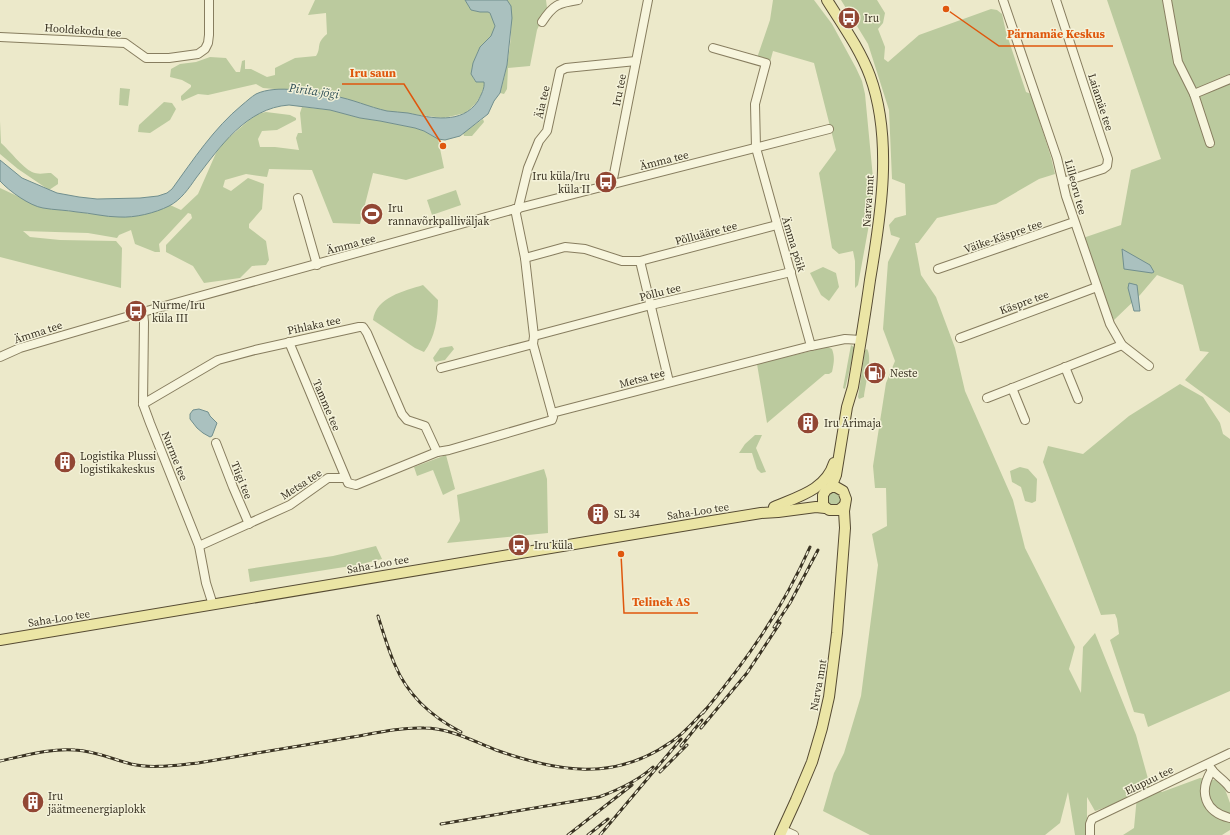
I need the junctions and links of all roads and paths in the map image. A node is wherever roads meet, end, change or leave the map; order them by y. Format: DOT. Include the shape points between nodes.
graph roads {
  1 [pos="209,0"];
  2 [pos="578,0"];
  3 [pos="648,0"];
  4 [pos="825,0"];
  5 [pos="1004,0"];
  6 [pos="1056,0"];
  7 [pos="1167,0"];
  8 [pos="542,22"];
  9 [pos="0,37"];
  10 [pos="713,48"];
  11 [pos="636,61"];
  12 [pos="1230,79"];
  13 [pos="1194,94"];
  14 [pos="829,129"];
  15 [pos="1210,143"];
  16 [pos="756,148"];
  17 [pos="1063,182"];
  18 [pos="612,184"];
  19 [pos="298,198"];
  20 [pos="516,209"];
  21 [pos="1074,222"];
  22 [pos="776,225"];
  23 [pos="525,258"];
  24 [pos="640,261"];
  25 [pos="317,264"];
  26 [pos="938,269"];
  27 [pos="791,272"];
  28 [pos="1097,287"];
  29 [pos="651,305"];
  30 [pos="143,312"];
  31 [pos="960,338"];
  32 [pos="534,340"];
  33 [pos="861,340"];
  34 [pos="289,342"];
  35 [pos="1122,345"];
  36 [pos="811,346"];
  37 [pos="0,357"];
  38 [pos="1149,366"];
  39 [pos="1065,367"];
  40 [pos="441,368"];
  41 [pos="670,382"];
  42 [pos="853,387"];
  43 [pos="1012,388"];
  44 [pos="987,398"];
  45 [pos="1078,399"];
  46 [pos="143,404"];
  47 [pos="552,413"];
  48 [pos="1025,420"];
  49 [pos="843,430"];
  50 [pos="216,443"];
  51 [pos="437,452"];
  52 [pos="345,478"];
  53 [pos="831,488"];
  54 [pos="843,490"];
  55 [pos="822,495"];
  56 [pos="844,506"];
  57 [pos="774,507"];
  58 [pos="828,509"];
  59 [pos="761,513"];
  60 [pos="249,524"];
  61 [pos="844,537"];
  62 [pos="199,546"];
  63 [pos="213,604"];
  64 [pos="0,640"];
  65 [pos="1230,753"];
  66 [pos="1210,767"];
  67 [pos="1230,788"];
  68 [pos="1230,818"];
  69 [pos="781,832"];
  70 [pos="794,835"];
  71 [pos="1090,835"];
  1 -- 9 [label="street, Hooldekodu tee" via="208,43 198,54 146,58 125,43"];
  2 -- 8 [label="street" via="557,5"];
  3 -- 11 [label="street, Iru tee"];
  4 -- 33 [label="main road, Narva mnt" via="862,58 870,76 882,141 878,232"];
  5 -- 17 [label="street, Lilleoru tee"];
  6 -- 17 [label="street, Laiamäe tee" via="1108,159 1107,166 1103,169"];
  7 -- 13 [label="street" via="1178,62"];
  10 -- 16 [label="street, Ämma põik" via="766,63 755,104"];
  11 -- 18 [label="street, Iru tee"];
  11 -- 20 [label="street, Äia tee" via="566,68 560,71 547,131 538,141"];
  12 -- 13 [label="street"];
  13 -- 15 [label="street"];
  14 -- 16 [label="street, Ämma tee"];
  16 -- 18 [label="street, Ämma tee"];
  16 -- 22 [label="street, Ämma põik"];
  17 -- 21 [label="street, Lilleoru tee"];
  18 -- 20 [label="street, Ämma tee"];
  19 -- 25 [label="street"];
  20 -- 23 [label="street, Äia tee"];
  20 -- 25 [label="street, Ämma tee"];
  21 -- 26 [label="street, Väike-Käspre tee"];
  21 -- 28 [label="street, Lilleoru tee"];
  22 -- 24 [label="street, Põlluääre tee"];
  22 -- 27 [label="street, Ämma põik"];
  23 -- 24 [label="street, Põlluääre tee" via="565,247 585,249 622,260"];
  23 -- 32 [label="street, Äia tee"];
  24 -- 29 [label="street"];
  25 -- 30 [label="street, Ämma tee"];
  27 -- 29 [label="street, Põllu tee"];
  27 -- 36 [label="street, Ämma põik"];
  28 -- 31 [label="street, Käspre tee"];
  28 -- 35 [label="street, Lilleoru tee" via="1110,324"];
  29 -- 32 [label="street, Põllu tee"];
  29 -- 41 [label="street"];
  30 -- 37 [label="street, Ämma tee" via="28,346"];
  30 -- 46 [label="street, Nurme tee"];
  32 -- 40 [label="street, Põllu tee"];
  32 -- 47 [label="street, Äia tee"];
  33 -- 36 [label="street, Metsa tee" via="845,339"];
  33 -- 42 [label="main road, Narva mnt"];
  34 -- 46 [label="street, Pihlaka tee" via="218,360"];
  34 -- 51 [label="street, Pihlaka tee" via="363,327 368,333 402,414 407,420 425,426"];
  34 -- 52 [label="street, Tamme tee"];
  35 -- 38 [label="street, Lilleoru tee"];
  35 -- 39 [label="street"];
  36 -- 41 [label="street, Metsa tee"];
  39 -- 43 [label="street"];
  39 -- 45 [label="street"];
  41 -- 47 [label="street, Metsa tee"];
  42 -- 49 [label="main road, Narva mnt"];
  42 -- 54 [label="main road, Narva mnt" via="853,409 842,477"];
  43 -- 44 [label="street"];
  43 -- 48 [label="street"];
  46 -- 62 [label="street, Nurme tee"];
  47 -- 51 [label="street, Metsa tee" via="552,420"];
  49 -- 53 [label="main road, Narva mnt" via="836,475"];
  49 -- 57 [label="main road" via="833,467 823,481 804,495"];
  50 -- 60 [label="street, Tiigi tee"];
  51 -- 52 [label="street, Metsa tee" via="356,485 348,483"];
  52 -- 60 [label="street, Metsa tee" via="328,478 290,505"];
  53 -- 54 [label="main road"];
  53 -- 55 [label="main road"];
  54 -- 56 [label="main road, Narva mnt" via="846,499"];
  55 -- 57 [label="main road, Saha-Loo tee" via="811,501"];
  55 -- 58 [label="main road, Narva mnt" via="822,502"];
  56 -- 58 [label="main road" via="839,510"];
  56 -- 61 [label="main road, Narva mnt"];
  57 -- 59 [label="main road, Saha-Loo tee"];
  58 -- 59 [label="main road, Saha-Loo tee" via="816,507"];
  58 -- 61 [label="main road, Narva mnt" via="839,523"];
  59 -- 63 [label="main road, Saha-Loo tee"];
  60 -- 62 [label="street, Metsa tee"];
  61 -- 69 [label="main road, Narva mnt" via="838,633 829,697 812,762"];
  62 -- 63 [label="street, Nurme tee"];
  63 -- 64 [label="main road, Saha-Loo tee"];
  65 -- 66 [label="street, Elupuu tee"];
  66 -- 67 [label="street"];
  66 -- 68 [label="street" via="1204,794 1216,813"];
  66 -- 71 [label="street, Elupuu tee" via="1092,819"];
  69 -- 70 [label="street"];
}
